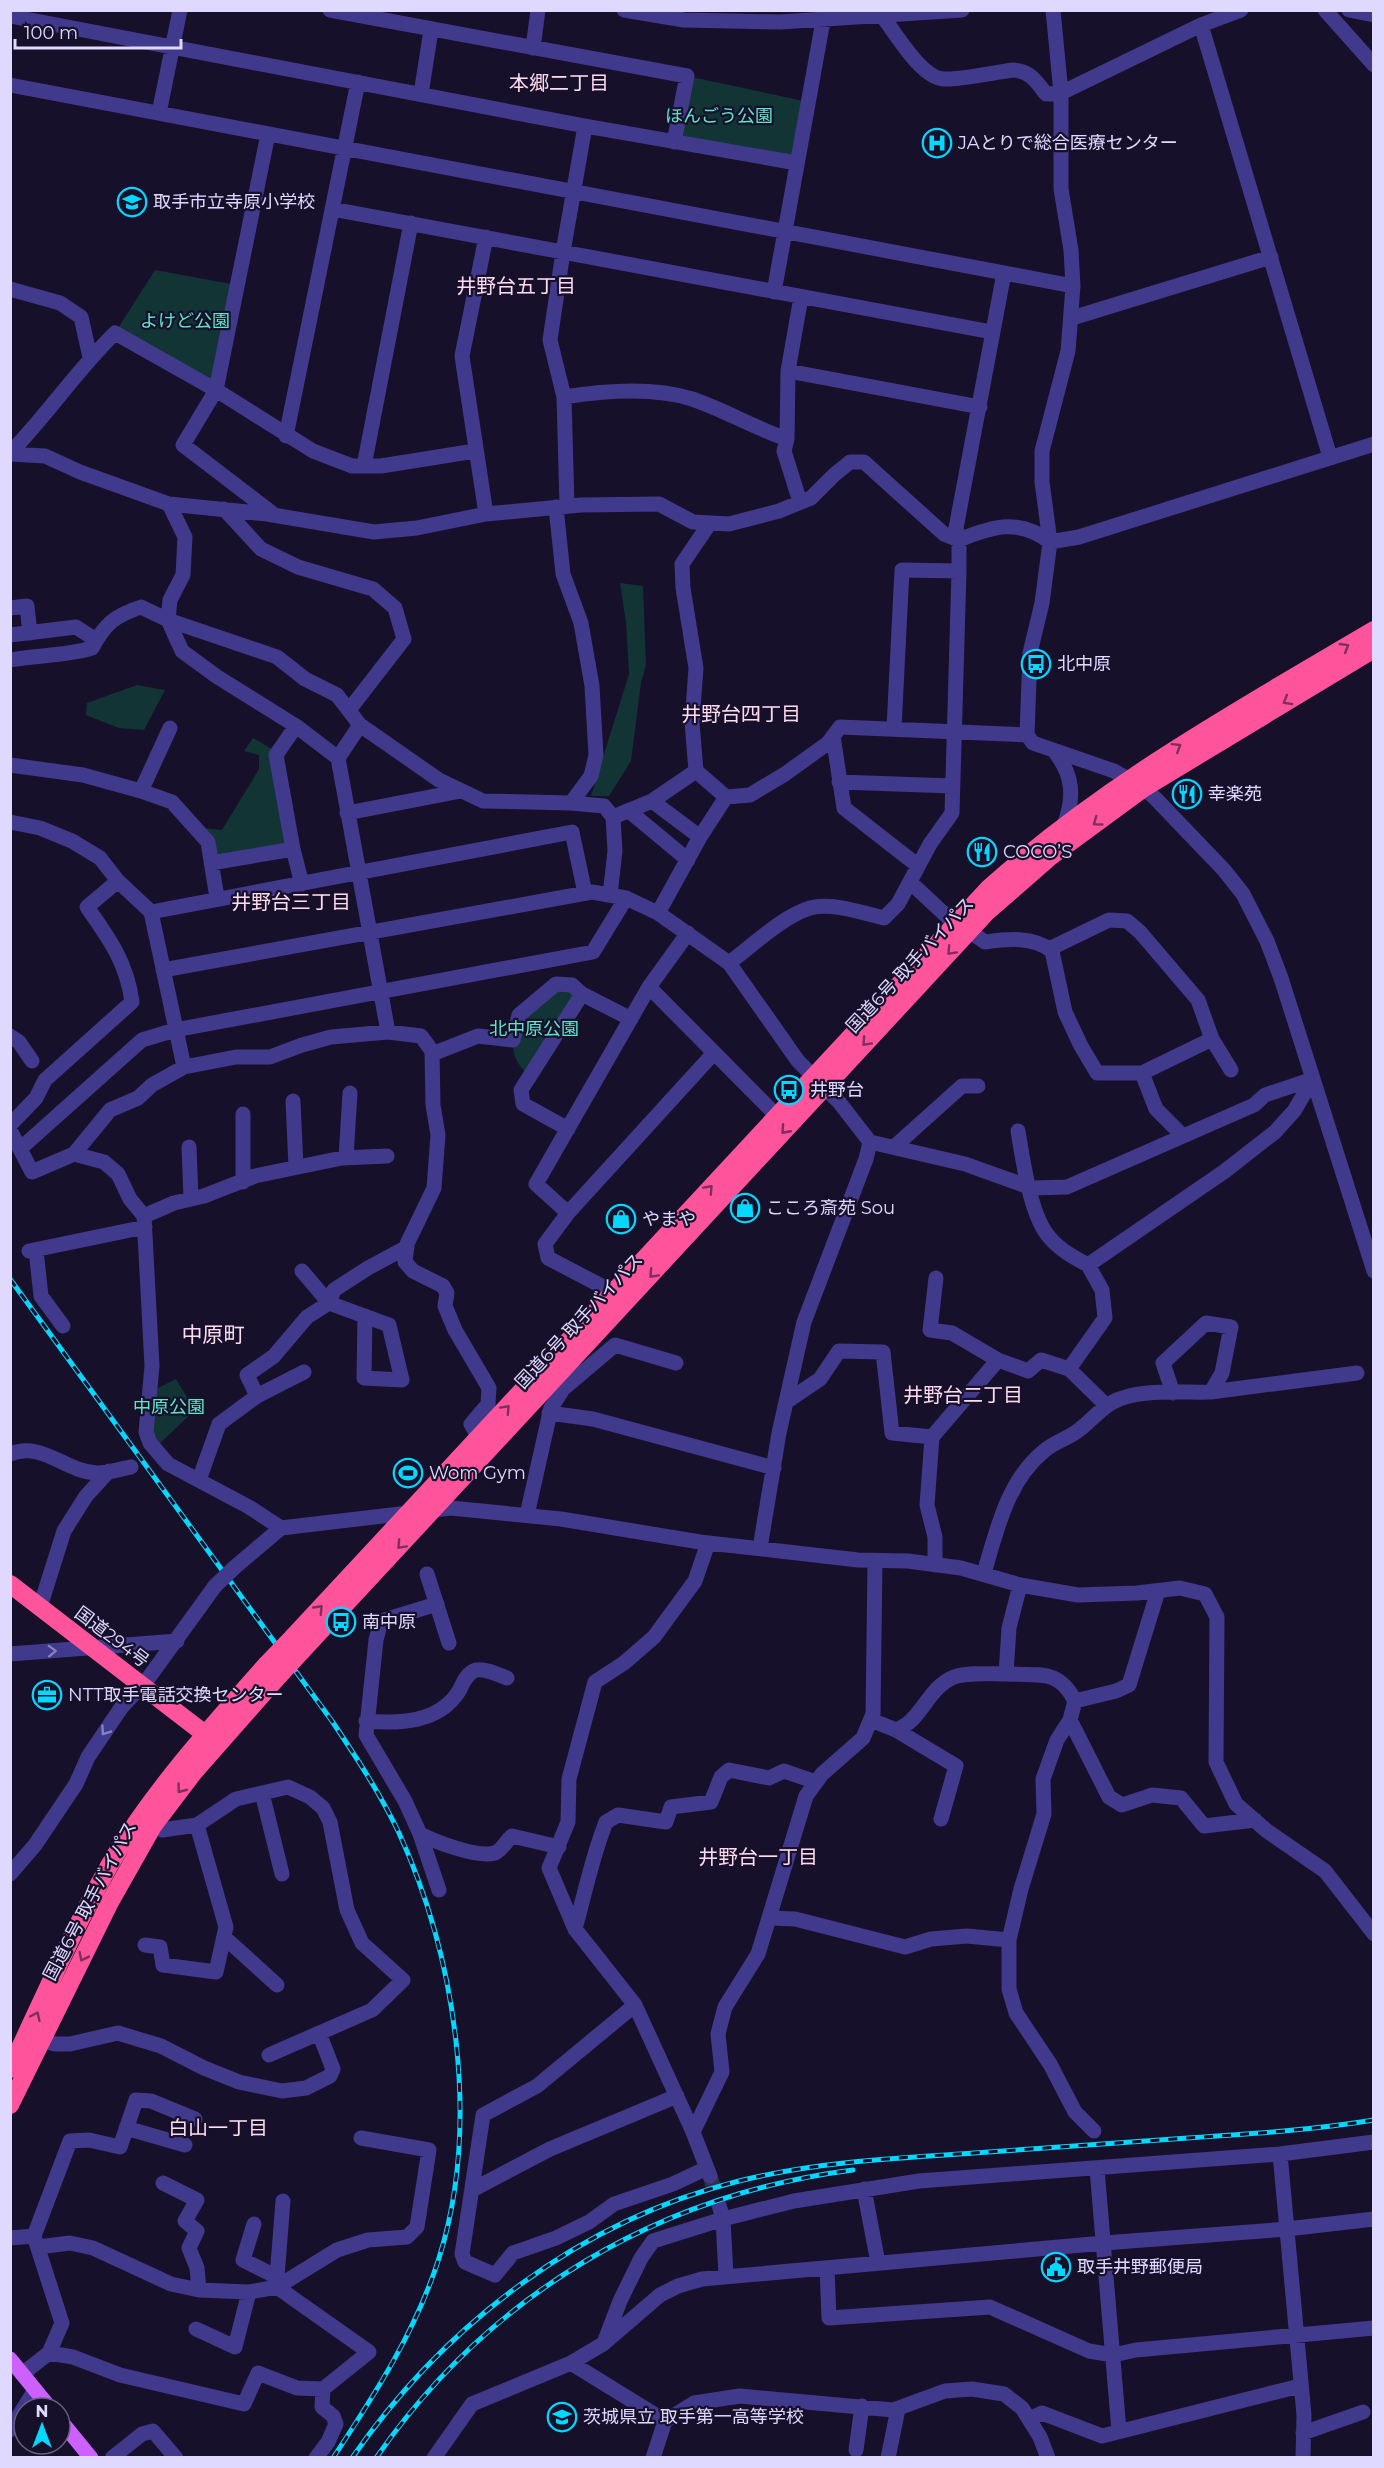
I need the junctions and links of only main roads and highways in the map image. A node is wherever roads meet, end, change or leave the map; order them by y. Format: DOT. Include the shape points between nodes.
graph roads {
  1 [pos="1374,630"];
  2 [pos="1374,650"];
  3 [pos="962,927"];
  4 [pos="818,1081"];
  5 [pos="10,1584"];
  6 [pos="298,1644"];
  7 [pos="211,1739"];
  8 [pos="10,2069"];
  9 [pos="10,2105"];
  10 [pos="10,2360"];
  11 [pos="40,2396"];
  12 [pos="72,2434"];
  13 [pos="91,2457"];
  3 -- 1 [label="highway, 国道6号 取手バイパス, one-way" via="989,888 1064,825 1177,747"];
  2 -- 3 [label="highway, 国道6号 取手バイパス, one-way" via="1144,788 1050,857 987,912"];
  3 -- 4 [label="highway, 国道6号 取手バイパス"];
  6 -- 4 [label="highway, 国道6号 取手バイパス, one-way" via="409,1514 613,1292 777,1116"];
  4 -- 6 [label="highway, 国道6号 取手バイパス, one-way" via="559,1384"];
  5 -- 7 [label="highway, 国道294号"];
  6 -- 7 [label="highway, 国道6号 取手バイパス, bridge"];
  8 -- 7 [label="highway, 国道6号 取手バイパス, one-way" via="119,1850 161,1788"];
  7 -- 9 [label="highway, 国道6号 取手バイパス, one-way" via="153,1826 110,1902"];
  10 -- 11 [label="main road"];
  12 -- 13 [label="main road"];
}
